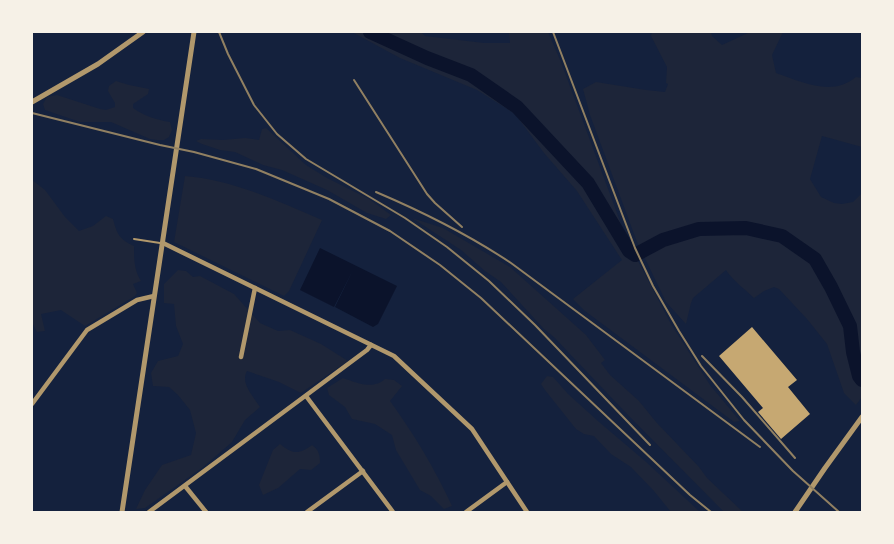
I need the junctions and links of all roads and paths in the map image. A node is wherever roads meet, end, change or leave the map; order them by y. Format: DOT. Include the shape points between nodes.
graph roads {
  1 [pos="143,32"];
  2 [pos="194,32"];
  3 [pos="32,102"];
  4 [pos="134,238"];
  5 [pos="163,243"];
  6 [pos="255,288"];
  7 [pos="154,296"];
  8 [pos="371,345"];
  9 [pos="241,357"];
  10 [pos="306,396"];
  11 [pos="32,404"];
  12 [pos="862,417"];
  13 [pos="363,471"];
  14 [pos="507,482"];
  15 [pos="185,486"];
  16 [pos="122,513"];
  17 [pos="149,513"];
  18 [pos="206,513"];
  19 [pos="307,513"];
  20 [pos="393,513"];
  21 [pos="466,513"];
  22 [pos="527,513"];
  23 [pos="795,513"];
  1 -- 3 [label="street" via="98,64"];
  2 -- 5 [label="street"];
  4 -- 5 [label="lane"];
  5 -- 6 [label="street"];
  5 -- 7 [label="street"];
  6 -- 8 [label="street"];
  6 -- 9 [label="street"];
  7 -- 11 [label="street" via="137,300 87,330"];
  7 -- 16 [label="street"];
  8 -- 10 [label="street"];
  8 -- 14 [label="street" via="399,360 468,424"];
  10 -- 13 [label="street"];
  10 -- 15 [label="street"];
  12 -- 23 [label="street"];
  13 -- 19 [label="street"];
  13 -- 20 [label="street"];
  14 -- 21 [label="street"];
  14 -- 22 [label="street"];
  15 -- 17 [label="street"];
  15 -- 18 [label="street"];
}
